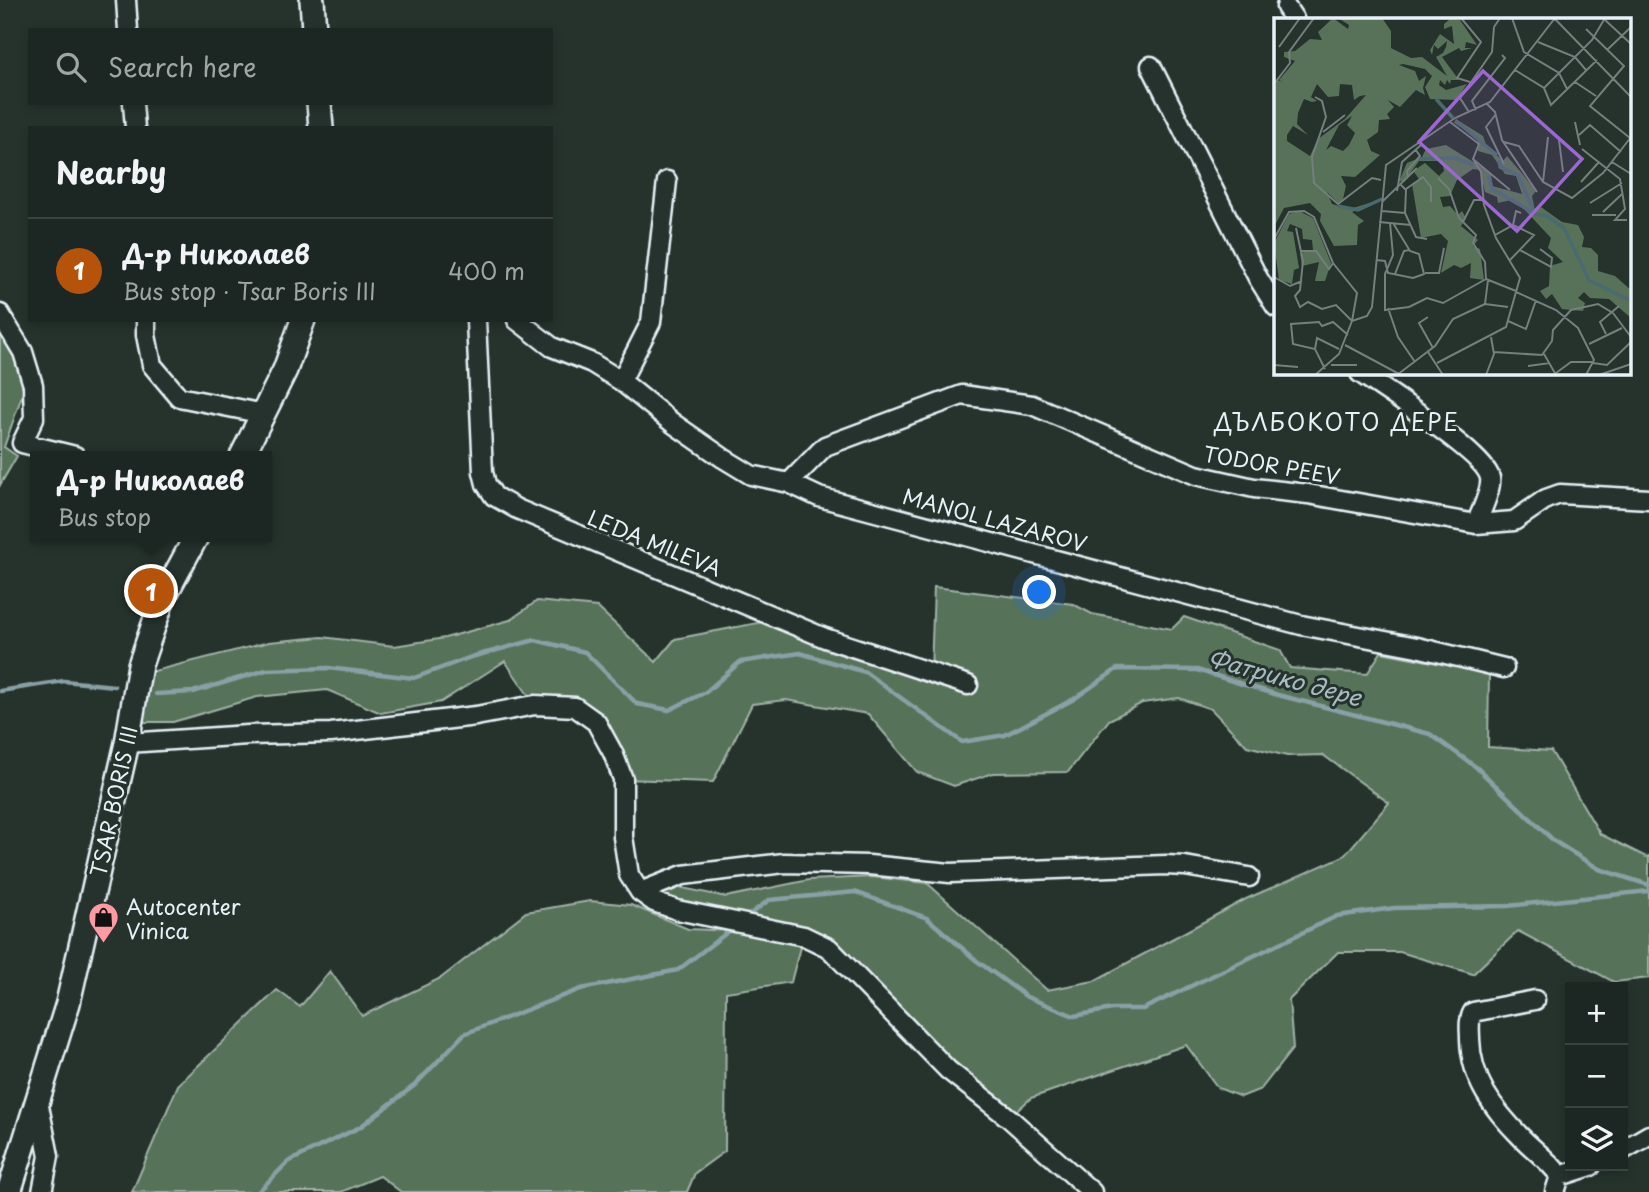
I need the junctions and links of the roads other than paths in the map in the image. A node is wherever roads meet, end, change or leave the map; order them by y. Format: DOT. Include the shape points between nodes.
graph roads {
  1 [pos="126,0"];
  2 [pos="312,0"];
  3 [pos="128,28"];
  4 [pos="314,28"];
  5 [pos="1151,66"];
  6 [pos="134,105"];
  7 [pos="319,105"];
  8 [pos="135,126"];
  9 [pos="321,126"];
  10 [pos="667,181"];
  11 [pos="1274,304"];
  12 [pos="0,314"];
  13 [pos="146,322"];
  14 [pos="302,322"];
  15 [pos="476,322"];
  16 [pos="520,322"];
  17 [pos="1361,374"];
  18 [pos="621,381"];
  19 [pos="264,414"];
  20 [pos="55,451"];
  21 [pos="245,451"];
  22 [pos="789,484"];
  23 [pos="1649,499"];
  24 [pos="1476,524"];
  25 [pos="193,542"];
  26 [pos="1504,668"];
  27 [pos="968,685"];
  28 [pos="127,743"];
  29 [pos="1249,877"];
  30 [pos="640,892"];
  31 [pos="1535,1000"];
  32 [pos="38,1101"];
  33 [pos="1649,1135"];
  34 [pos="1628,1147"];
  35 [pos="1582,1171"];
  36 [pos="1557,1184"];
  37 [pos="1081,1189"];
  38 [pos="9,1192"];
  39 [pos="42,1192"];
  1 -- 3 [label="street"];
  2 -- 4 [label="street"];
  5 -- 11 [label="street"];
  6 -- 8 [label="street"];
  7 -- 9 [label="street"];
  10 -- 18 [label="street" via="651,322"];
  12 -- 20 [label="street" via="23,352 33,385 34,418 22,443"];
  13 -- 19 [label="street" via="152,365 179,397"];
  14 -- 19 [label="street"];
  15 -- 27 [label="street, LEDA MILEVA" via="484,472 494,496 825,638"];
  16 -- 18 [label="street, MANOL LAZAROV" via="552,347"];
  17 -- 24 [label="street" via="1464,447 1485,468 1489,488"];
  18 -- 22 [label="street, MANOL LAZAROV" via="723,458 751,475"];
  19 -- 21 [label="street"];
  22 -- 24 [label="street, TODOR PEEV" via="825,446 962,395 1032,405 1196,475"];
  22 -- 26 [label="street, MANOL LAZAROV" via="818,497 1301,625"];
  23 -- 24 [label="street, TODOR PEEV" via="1560,494 1514,520"];
  25 -- 28 [label="street, TSAR BORIS III" via="163,598 140,665"];
  28 -- 30 [label="street" via="331,733 535,705 575,708 596,722 623,779 623,837 629,874"];
  28 -- 32 [label="street, TSAR BORIS III" via="68,1003"];
  29 -- 30 [label="street" via="1167,865 950,873 784,863 683,875"];
  30 -- 37 [label="street" via="677,910 804,936 829,948 948,1070 1009,1118"];
  31 -- 36 [label="street" via="1473,1012 1471,1052 1474,1073 1484,1091 1521,1137 1552,1165"];
  32 -- 38 [label="street, TSAR BORIS III"];
  32 -- 39 [label="street" via="49,1156"];
  33 -- 34 [label="street"];
  35 -- 36 [label="street"];
}
